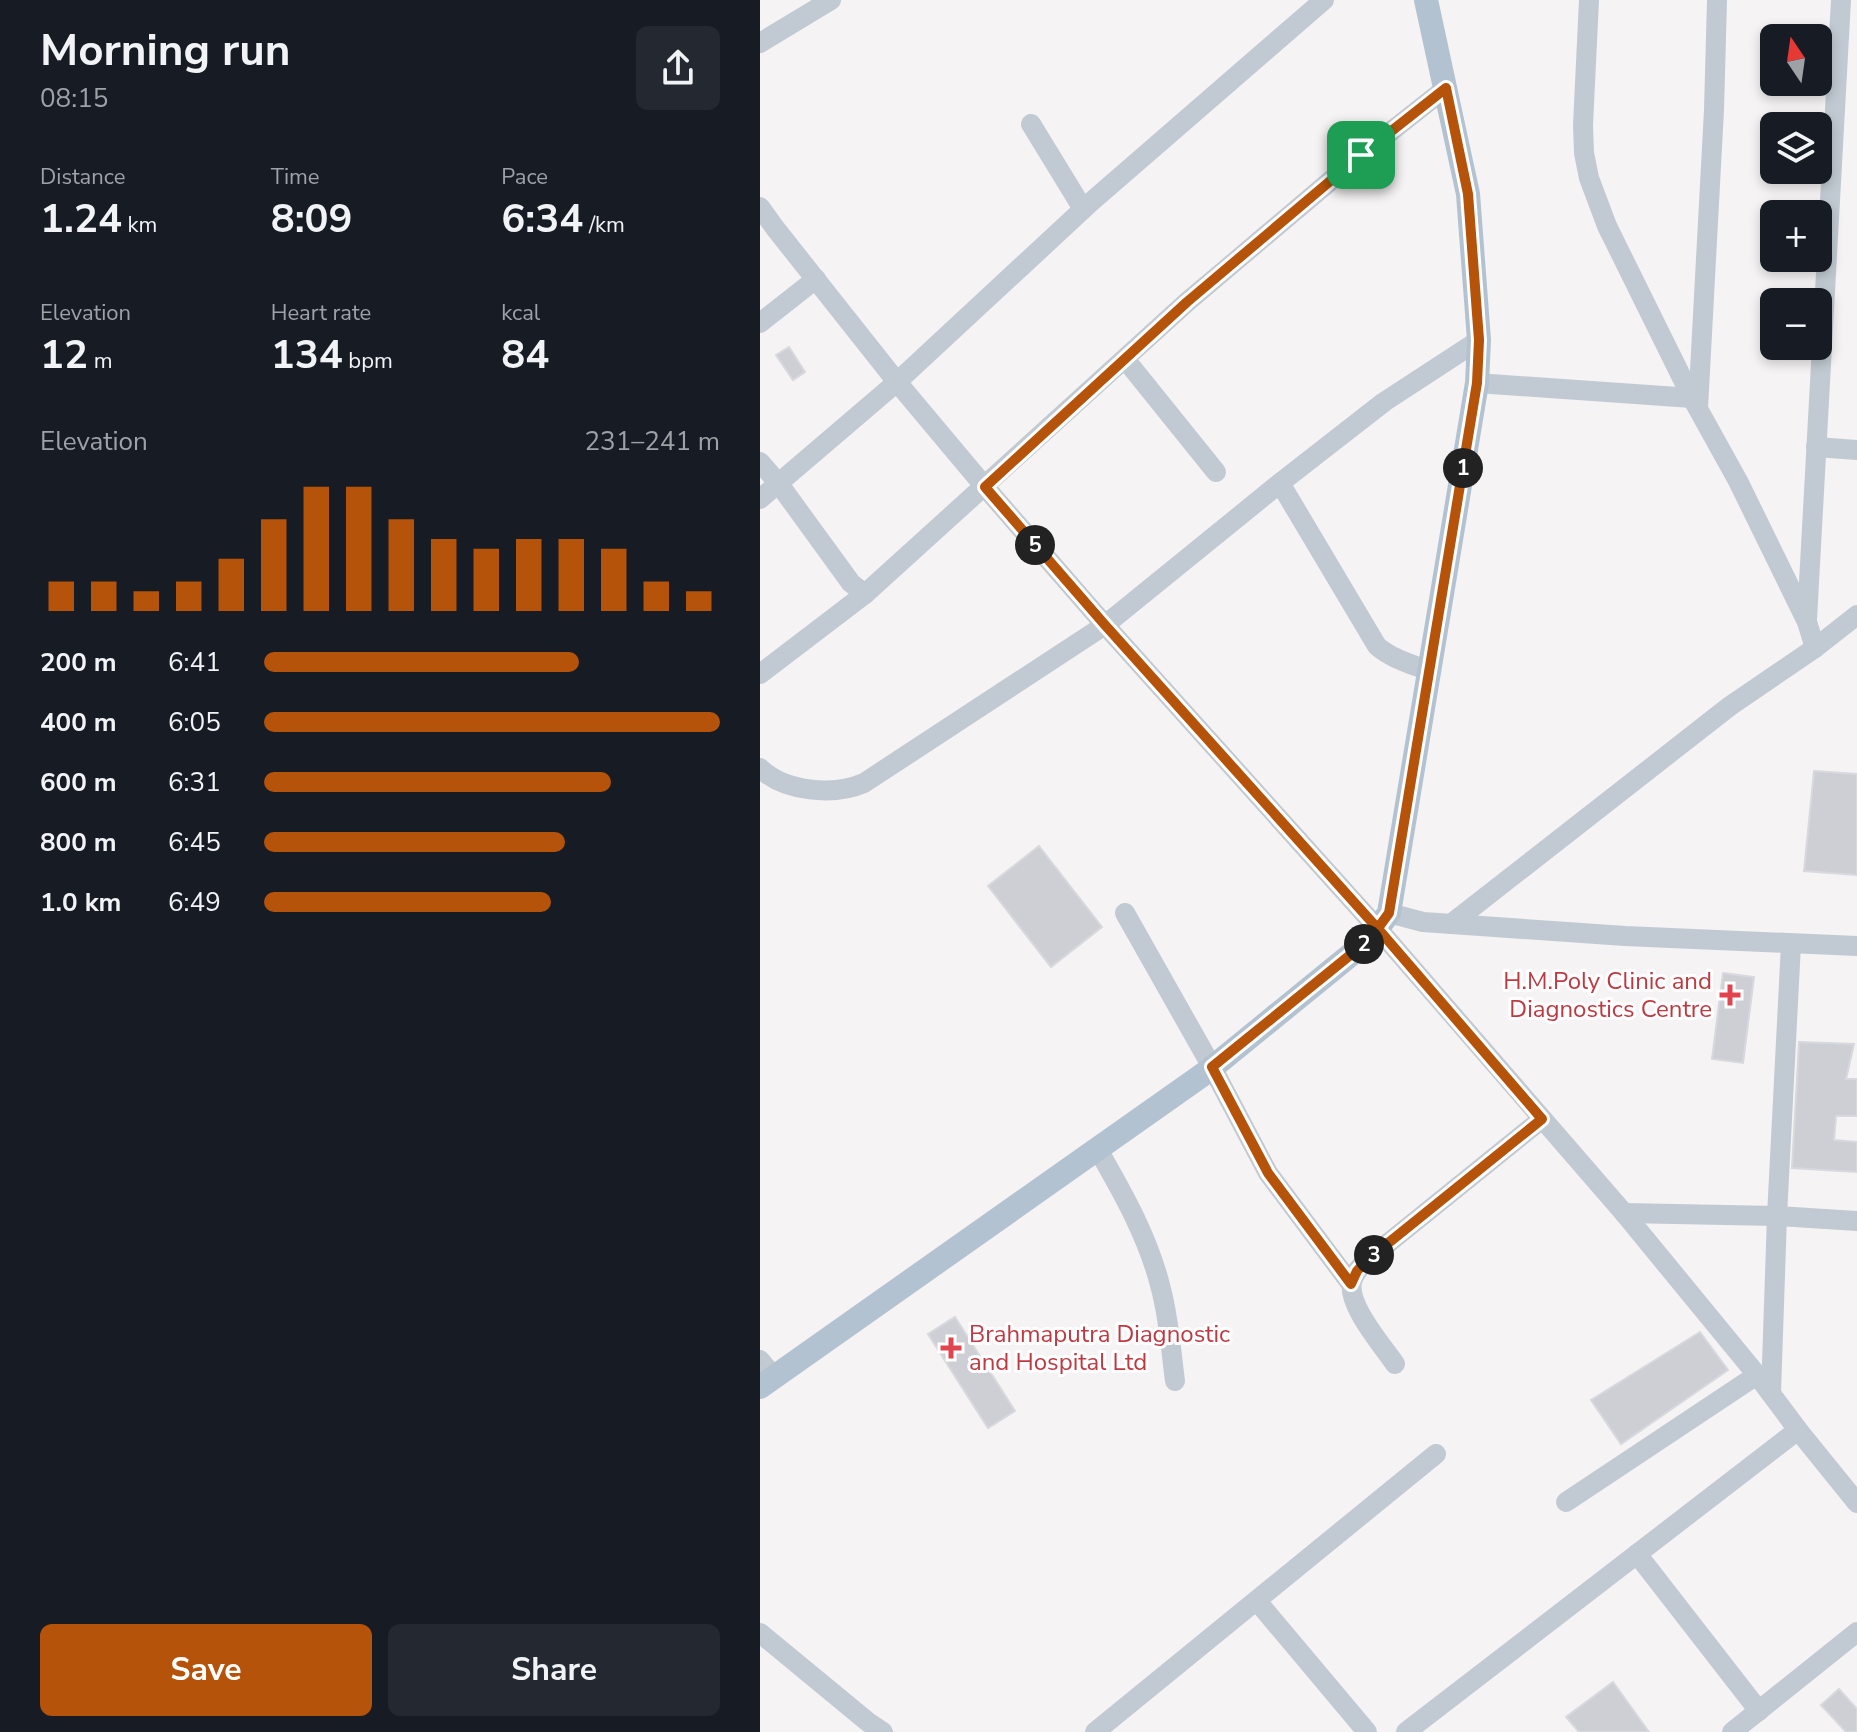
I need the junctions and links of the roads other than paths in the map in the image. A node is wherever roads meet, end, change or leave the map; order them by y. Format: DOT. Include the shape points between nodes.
graph roads {
  1 [pos="831,0"];
  2 [pos="1324,0"];
  3 [pos="1426,0"];
  4 [pos="1589,0"];
  5 [pos="1717,0"];
  6 [pos="1841,0"];
  7 [pos="760,43"];
  8 [pos="1446,88"];
  9 [pos="1031,124"];
  10 [pos="760,207"];
  11 [pos="1083,209"];
  12 [pos="767,233"];
  13 [pos="816,279"];
  14 [pos="760,323"];
  15 [pos="1479,340"];
  16 [pos="1125,359"];
  17 [pos="897,382"];
  18 [pos="1477,383"];
  19 [pos="1695,403"];
  20 [pos="1816,447"];
  21 [pos="1857,450"];
  22 [pos="760,462"];
  23 [pos="1216,472"];
  24 [pos="1280,483"];
  25 [pos="779,484"];
  26 [pos="985,487"];
  27 [pos="760,499"];
  28 [pos="865,594"];
  29 [pos="1857,615"];
  30 [pos="1807,622"];
  31 [pos="1105,625"];
  32 [pos="1815,648"];
  33 [pos="1429,671"];
  34 [pos="760,674"];
  35 [pos="760,768"];
  36 [pos="1125,913"];
  37 [pos="1384,921"];
  38 [pos="1451,924"];
  39 [pos="1791,944"];
  40 [pos="1857,946"];
  41 [pos="1212,1067"];
  42 [pos="1542,1119"];
  43 [pos="1097,1148"];
  44 [pos="1624,1213"];
  45 [pos="1777,1216"];
  46 [pos="1857,1221"];
  47 [pos="1351,1284"];
  48 [pos="1395,1364"];
  49 [pos="1757,1375"];
  50 [pos="763,1376"];
  51 [pos="1175,1381"];
  52 [pos="1771,1393"];
  53 [pos="1798,1430"];
  54 [pos="1436,1454"];
  55 [pos="1566,1502"];
  56 [pos="1857,1503"];
  57 [pos="1637,1554"];
  58 [pos="1257,1601"];
  59 [pos="1857,1632"];
  60 [pos="760,1633"];
  61 [pos="1759,1711"];
  62 [pos="871,1729"];
  63 [pos="1095,1732"];
  64 [pos="1367,1732"];
  65 [pos="1406,1732"];
  66 [pos="1732,1732"];
  1 -- 7 [label="street"];
  2 -- 11 [label="street"];
  3 -- 8 [label="main road"];
  4 -- 19 [label="street" via="1583,125 1589,178 1607,226"];
  5 -- 19 [label="street"];
  6 -- 20 [label="street"];
  8 -- 15 [label="main road" via="1468,194"];
  8 -- 16 [label="street"];
  9 -- 11 [label="street"];
  10 -- 12 [label="street"];
  11 -- 17 [label="street"];
  12 -- 13 [label="street"];
  13 -- 14 [label="street"];
  13 -- 17 [label="street"];
  15 -- 18 [label="main road"];
  15 -- 24 [label="street" via="1384,402"];
  16 -- 23 [label="street"];
  16 -- 26 [label="street"];
  17 -- 25 [label="street"];
  17 -- 26 [label="street"];
  18 -- 19 [label="street"];
  18 -- 33 [label="main road"];
  19 -- 30 [label="street"];
  20 -- 21 [label="street"];
  20 -- 30 [label="street"];
  22 -- 25 [label="street"];
  24 -- 31 [label="street"];
  24 -- 33 [label="street" via="1377,646"];
  25 -- 27 [label="street"];
  25 -- 28 [label="street" via="851,583"];
  26 -- 28 [label="street"];
  26 -- 31 [label="street"];
  28 -- 34 [label="street"];
  29 -- 32 [label="street"];
  30 -- 32 [label="street"];
  31 -- 35 [label="street" via="854,787 811,789 775,779"];
  31 -- 37 [label="street"];
  32 -- 38 [label="street" via="1730,706"];
  33 -- 37 [label="main road"];
  36 -- 41 [label="street"];
  37 -- 38 [label="street"];
  37 -- 41 [label="main road" via="1370,939"];
  37 -- 42 [label="street"];
  38 -- 39 [label="street"];
  39 -- 40 [label="street"];
  39 -- 45 [label="street"];
  41 -- 43 [label="main road"];
  41 -- 47 [label="street" via="1268,1173"];
  42 -- 44 [label="street"];
  42 -- 47 [label="street" via="1366,1261"];
  43 -- 50 [label="main road"];
  43 -- 51 [label="street" via="1155,1268"];
  44 -- 45 [label="street"];
  44 -- 49 [label="street"];
  45 -- 46 [label="street"];
  45 -- 52 [label="street"];
  47 -- 48 [label="street" via="1358,1309"];
  49 -- 52 [label="street"];
  49 -- 55 [label="street"];
  52 -- 53 [label="street"];
  53 -- 56 [label="street"];
  53 -- 57 [label="street"];
  54 -- 58 [label="street"];
  57 -- 61 [label="street"];
  57 -- 65 [label="street"];
  58 -- 63 [label="street"];
  58 -- 64 [label="street"];
  59 -- 61 [label="street"];
  60 -- 62 [label="street"];
  61 -- 66 [label="street"];
}
